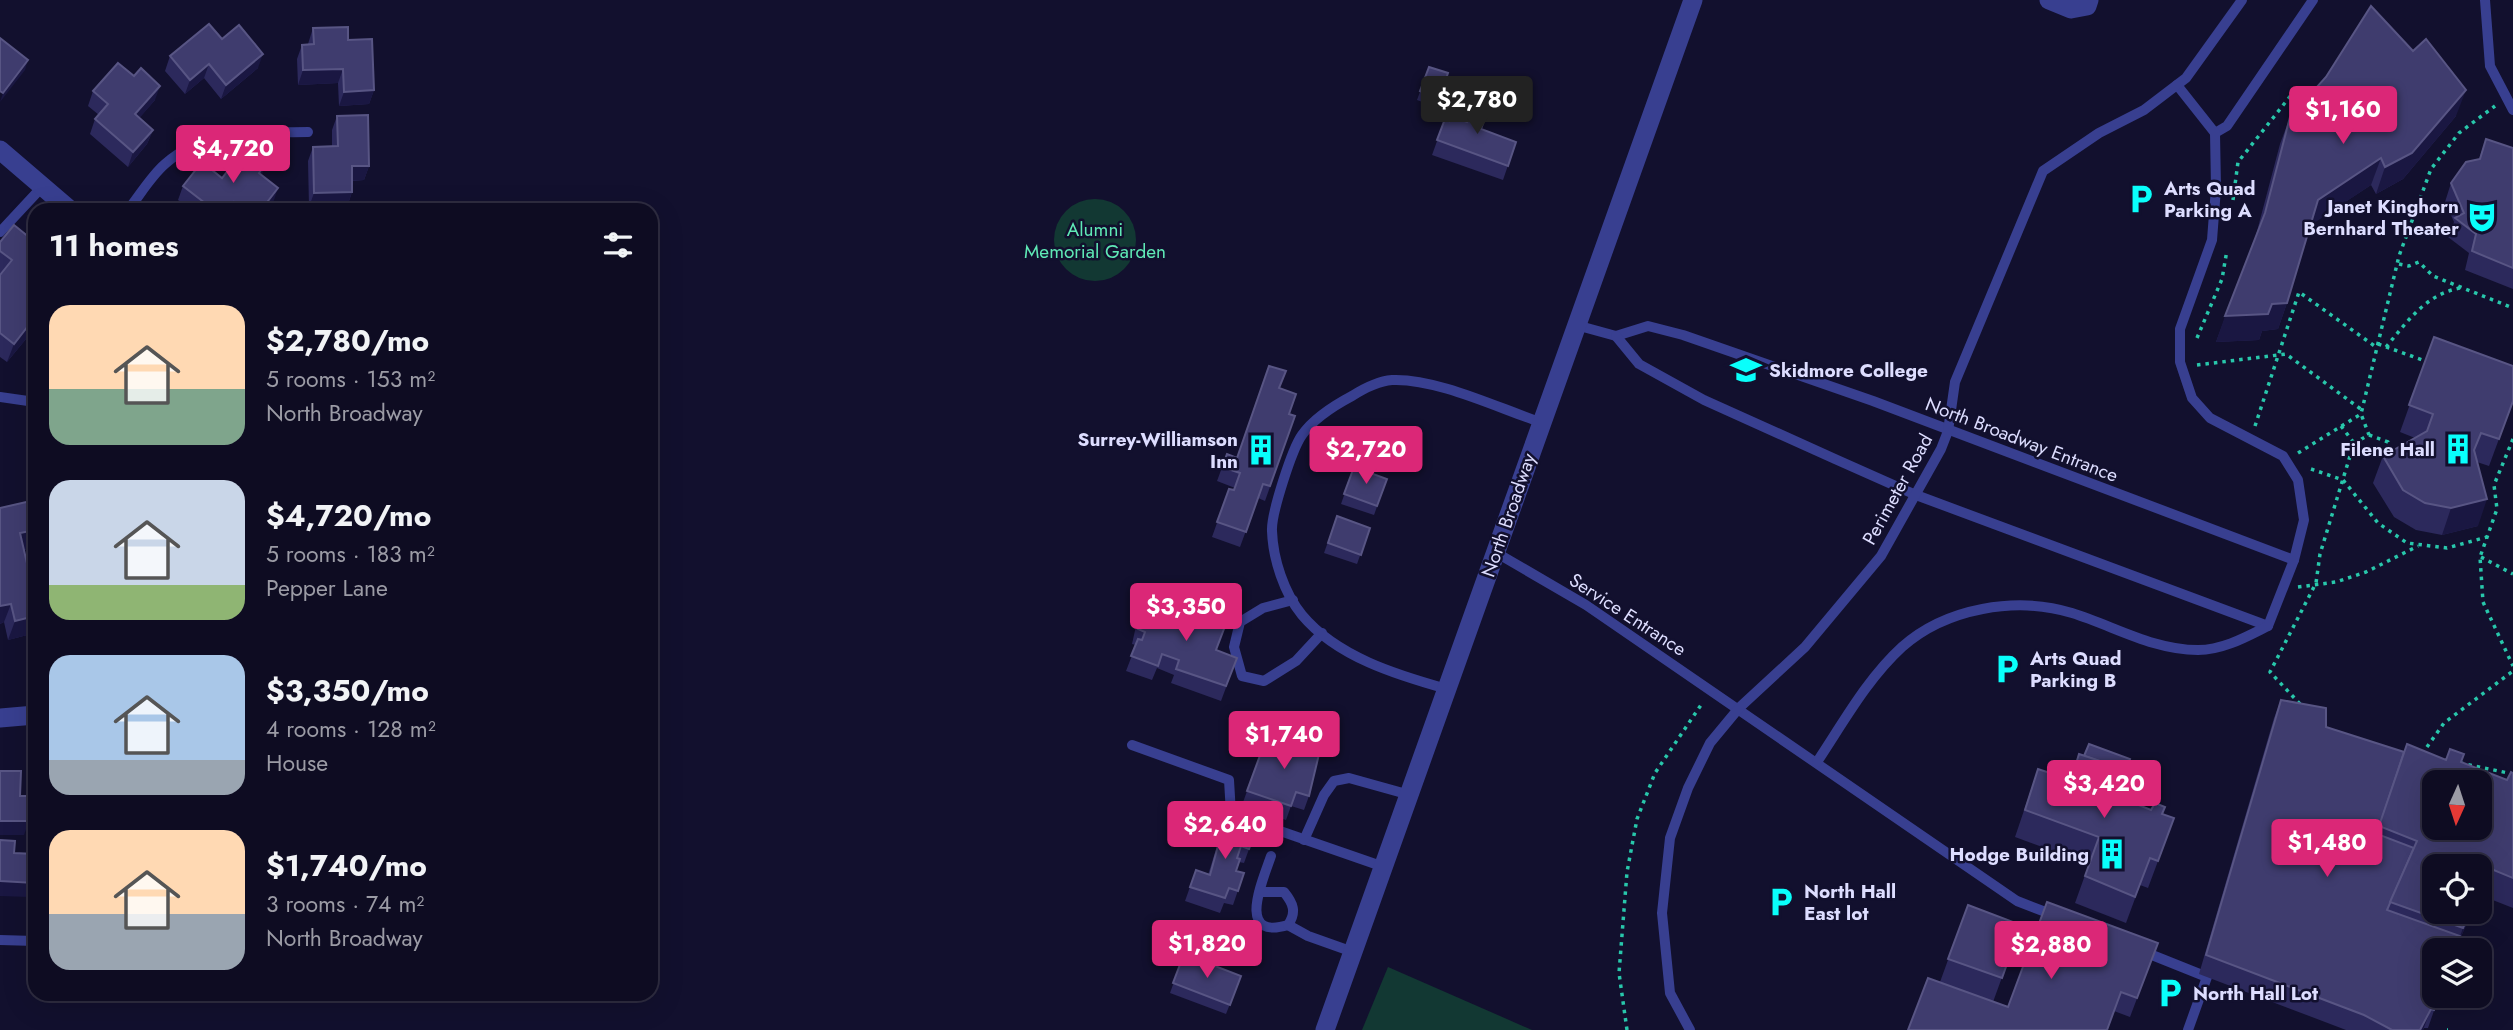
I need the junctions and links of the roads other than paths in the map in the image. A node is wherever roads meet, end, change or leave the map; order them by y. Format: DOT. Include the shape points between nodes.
graph roads {
  1 [pos="1693,0"];
  2 [pos="2049,0"];
  3 [pos="2089,0"];
  4 [pos="2242,0"];
  5 [pos="2313,0"];
  6 [pos="2485,0"];
  7 [pos="2177,85"];
  8 [pos="2513,110"];
  9 [pos="309,132"];
  10 [pos="2215,133"];
  11 [pos="0,150"];
  12 [pos="42,187"];
  13 [pos="61,203"];
  14 [pos="134,203"];
  15 [pos="0,232"];
  16 [pos="1576,325"];
  17 [pos="1616,336"];
  18 [pos="0,397"];
  19 [pos="28,401"];
  20 [pos="1540,422"];
  21 [pos="1948,431"];
  22 [pos="1916,495"];
  23 [pos="1495,552"];
  24 [pos="2294,561"];
  25 [pos="1293,600"];
  26 [pos="2268,626"];
  27 [pos="1322,633"];
  28 [pos="1447,689"];
  29 [pos="1739,708"];
  30 [pos="28,716"];
  31 [pos="0,718"];
  32 [pos="1132,745"];
  33 [pos="1817,762"];
  34 [pos="1410,796"];
  35 [pos="1304,840"];
  36 [pos="1270,856"];
  37 [pos="1384,867"];
  38 [pos="1259,892"];
  39 [pos="2069,922"];
  40 [pos="1288,925"];
  41 [pos="0,940"];
  42 [pos="28,941"];
  43 [pos="2134,948"];
  44 [pos="1353,952"];
  45 [pos="1325,1030"];
  46 [pos="1690,1030"];
  47 [pos="2188,1030"];
  1 -- 16 [label="street, North Broadway"];
  2 -- 3 [label="street" via="2071,9 2087,6"];
  4 -- 7 [label="lane, Perimeter Road"];
  5 -- 10 [label="lane" via="2227,126"];
  6 -- 8 [label="lane" via="2490,66"];
  7 -- 10 [label="lane"];
  7 -- 21 [label="lane, Perimeter Road" via="2043,171 1955,382"];
  9 -- 14 [label="lane" via="224,133 193,144 164,165"];
  10 -- 24 [label="lane" via="2212,240 2180,329 2180,362 2192,398 2210,418 2283,456 2298,480 2304,520"];
  11 -- 12 [label="street"];
  12 -- 13 [label="street"];
  12 -- 15 [label="lane"];
  16 -- 17 [label="lane"];
  16 -- 20 [label="street, North Broadway"];
  17 -- 21 [label="lane, North Broadway Entrance" via="1648,326 1683,335"];
  17 -- 22 [label="lane" via="1639,363 1704,400"];
  18 -- 19 [label="lane"];
  20 -- 23 [label="street, North Broadway"];
  20 -- 25 [label="lane" via="1433,386 1391,380 1334,406 1303,433 1291,454 1271,529 1282,579"];
  21 -- 22 [label="lane, Perimeter Road"];
  21 -- 24 [label="lane, North Broadway Entrance"];
  22 -- 26 [label="lane"];
  22 -- 29 [label="lane, Perimeter Road" via="1881,556 1853,590 1805,647"];
  23 -- 28 [label="street, North Broadway"];
  23 -- 29 [label="lane, Service Entrance" via="1586,605"];
  24 -- 26 [label="lane"];
  25 -- 27 [label="lane"];
  25 -- 27 [label="lane" via="1263,607 1240,622 1234,647 1242,676 1264,681 1296,661"];
  26 -- 33 [label="lane" via="2229,645 2200,650 2163,647 2070,612 2021,604 1977,610 1934,624 1902,647 1872,681"];
  27 -- 28 [label="lane" via="1342,649 1404,677"];
  28 -- 34 [label="street, North Broadway"];
  29 -- 33 [label="lane, Service Entrance"];
  29 -- 46 [label="lane, Perimeter Road" via="1710,743 1670,838 1662,913 1670,993"];
  30 -- 31 [label="street"];
  32 -- 35 [label="lane" via="1229,780 1231,814"];
  33 -- 39 [label="lane, Service Entrance" via="2017,901"];
  34 -- 35 [label="lane" via="1349,778 1334,781"];
  34 -- 37 [label="street, North Broadway"];
  35 -- 37 [label="lane"];
  36 -- 38 [label="lane"];
  37 -- 44 [label="street, North Broadway"];
  38 -- 40 [label="lane" via="1255,912 1259,920 1268,926"];
  38 -- 40 [label="lane" via="1284,892 1294,903"];
  40 -- 44 [label="lane"];
  41 -- 42 [label="lane"];
  43 -- 47 [label="lane" via="2207,977"];
  44 -- 45 [label="street, North Broadway"];
}
